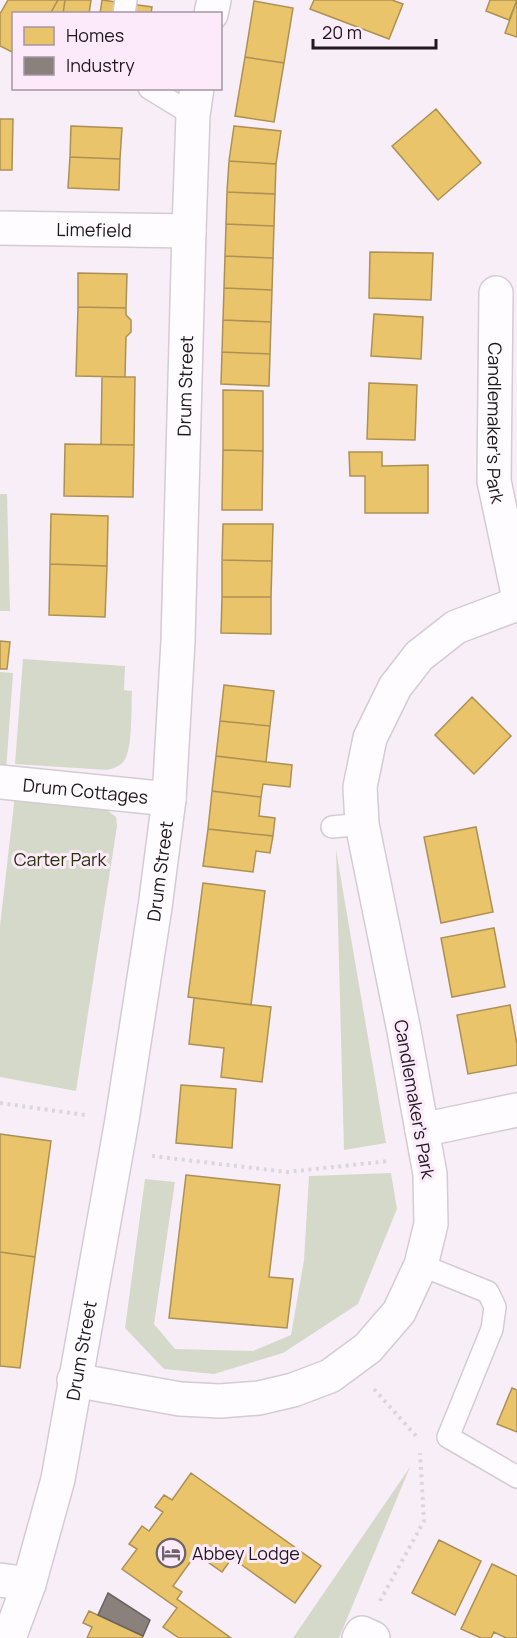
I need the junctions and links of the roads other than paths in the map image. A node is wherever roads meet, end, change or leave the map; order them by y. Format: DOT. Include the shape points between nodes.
graph roads {
  1 [pos="156,90"];
  2 [pos="195,102"];
  3 [pos="0,228"];
  4 [pos="189,231"];
  5 [pos="496,293"];
  6 [pos="517,589"];
  7 [pos="517,604"];
  8 [pos="0,782"];
  9 [pos="169,799"];
  10 [pos="517,1110"];
  11 [pos="424,1144"];
  12 [pos="421,1265"];
  13 [pos="74,1380"];
  14 [pos="517,1476"];
  15 [pos="15,1582"];
  16 [pos="9,1638"];
  1 -- 2 [label="lane"];
  2 -- 4 [label="street, Drum Street"];
  3 -- 4 [label="street, Limefield"];
  4 -- 9 [label="street, Drum Street" via="178,640"];
  5 -- 6 [label="street, Candlemaker's Park" via="494,481"];
  7 -- 11 [label="street, Candlemaker's Park" via="456,627 419,656 395,687 370,738 347,825"];
  8 -- 9 [label="street, Drum Cottages"];
  9 -- 13 [label="street, Drum Street" via="122,1120"];
  10 -- 11 [label="street"];
  11 -- 12 [label="street, Candlemaker's Park" via="430,1174 431,1224"];
  12 -- 13 [label="street, Candlemaker's Park" via="399,1312 368,1348 330,1376 292,1390 220,1401 180,1399"];
  12 -- 14 [label="lane" via="488,1292 495,1307 492,1329 448,1437"];
  13 -- 15 [label="street, Drum Street" via="58,1479"];
  15 -- 16 [label="street, Drum Street"];
}
